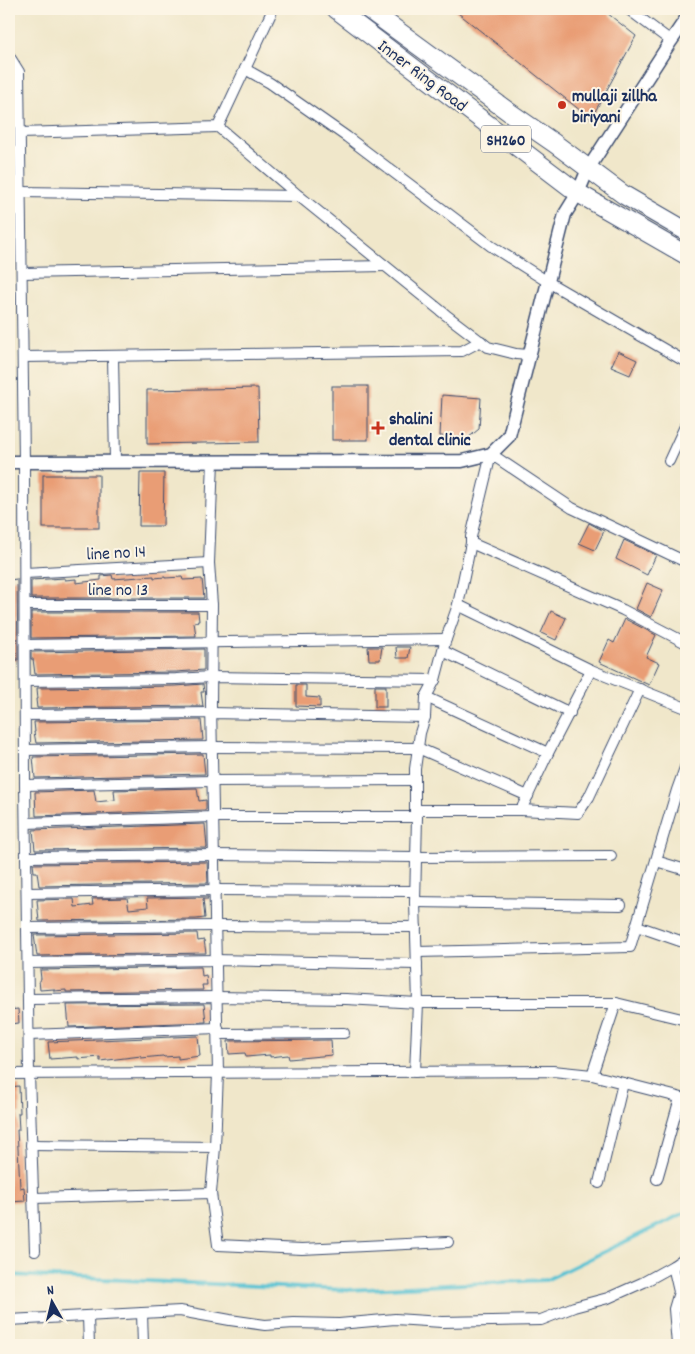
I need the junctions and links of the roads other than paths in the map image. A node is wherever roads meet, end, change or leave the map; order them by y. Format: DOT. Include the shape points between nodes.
graph roads {
  1 [pos="273,9"];
  2 [pos="336,9"];
  3 [pos="368,9"];
  4 [pos="628,9"];
  5 [pos="686,19"];
  6 [pos="671,41"];
  7 [pos="9,56"];
  8 [pos="245,68"];
  9 [pos="218,127"];
  10 [pos="20,132"];
  11 [pos="588,169"];
  12 [pos="20,192"];
  13 [pos="578,194"];
  14 [pos="299,196"];
  15 [pos="686,231"];
  16 [pos="686,255"];
  17 [pos="385,266"];
  18 [pos="22,273"];
  19 [pos="548,282"];
  20 [pos="481,342"];
  21 [pos="529,355"];
  22 [pos="113,356"];
  23 [pos="23,357"];
  24 [pos="686,362"];
  25 [pos="686,424"];
  26 [pos="491,454"];
  27 [pos="213,461"];
  28 [pos="669,461"];
  29 [pos="9,462"];
  30 [pos="24,462"];
  31 [pos="115,462"];
  32 [pos="471,543"];
  33 [pos="686,562"];
  34 [pos="209,563"];
  35 [pos="25,573"];
  36 [pos="25,605"];
  37 [pos="212,605"];
  38 [pos="458,605"];
  39 [pos="446,639"];
  40 [pos="211,642"];
  41 [pos="686,643"];
  42 [pos="25,645"];
  43 [pos="443,651"];
  44 [pos="591,670"];
  45 [pos="211,677"];
  46 [pos="435,680"];
  47 [pos="25,681"];
  48 [pos="640,690"];
  49 [pos="426,697"];
  50 [pos="686,708"];
  51 [pos="211,713"];
  52 [pos="570,713"];
  53 [pos="25,715"];
  54 [pos="425,717"];
  55 [pos="212,747"];
  56 [pos="418,748"];
  57 [pos="26,750"];
  58 [pos="548,753"];
  59 [pos="686,765"];
  60 [pos="416,780"];
  61 [pos="212,781"];
  62 [pos="26,785"];
  63 [pos="682,792"];
  64 [pos="528,796"];
  65 [pos="521,810"];
  66 [pos="416,813"];
  67 [pos="213,817"];
  68 [pos="26,823"];
  69 [pos="214,855"];
  70 [pos="415,856"];
  71 [pos="611,856"];
  72 [pos="26,857"];
  73 [pos="656,861"];
  74 [pos="686,870"];
  75 [pos="215,890"];
  76 [pos="27,893"];
  77 [pos="415,896"];
  78 [pos="621,905"];
  79 [pos="215,926"];
  80 [pos="637,926"];
  81 [pos="416,927"];
  82 [pos="27,928"];
  83 [pos="686,943"];
  84 [pos="417,952"];
  85 [pos="216,960"];
  86 [pos="28,963"];
  87 [pos="417,964"];
  88 [pos="217,997"];
  89 [pos="28,999"];
  90 [pos="616,1002"];
  91 [pos="418,1003"];
  92 [pos="686,1020"];
  93 [pos="218,1031"];
  94 [pos="28,1034"];
  95 [pos="344,1034"];
  96 [pos="218,1072"];
  97 [pos="416,1072"];
  98 [pos="9,1074"];
  99 [pos="29,1074"];
  100 [pos="592,1075"];
  101 [pos="623,1083"];
  102 [pos="683,1099"];
  103 [pos="31,1145"];
  104 [pos="215,1147"];
  105 [pos="657,1179"];
  106 [pos="599,1183"];
  107 [pos="211,1193"];
  108 [pos="33,1198"];
  109 [pos="448,1242"];
  110 [pos="35,1251"];
  111 [pos="686,1257"];
  112 [pos="673,1266"];
  113 [pos="142,1314"];
  114 [pos="88,1317"];
  115 [pos="9,1320"];
  116 [pos="89,1345"];
  117 [pos="143,1345"];
  118 [pos="677,1345"];
  1 -- 8 [label="street"];
  2 -- 13 [label="highway, Inner Ring Road / SH260"];
  3 -- 11 [label="highway, Inner Ring Road"];
  4 -- 6 [label="street"];
  5 -- 6 [label="street"];
  6 -- 11 [label="street"];
  7 -- 10 [label="street" via="19,72"];
  8 -- 9 [label="street"];
  8 -- 19 [label="street" via="347,137 491,246"];
  9 -- 10 [label="street"];
  9 -- 14 [label="street"];
  10 -- 12 [label="street"];
  11 -- 13 [label="street"];
  11 -- 15 [label="highway, Inner Ring Road" via="624,195"];
  12 -- 14 [label="street"];
  12 -- 18 [label="street"];
  13 -- 16 [label="highway, Inner Ring Road / SH260"];
  13 -- 19 [label="street" via="565,214"];
  14 -- 17 [label="street"];
  17 -- 18 [label="street"];
  17 -- 20 [label="street"];
  18 -- 23 [label="street"];
  19 -- 21 [label="street"];
  19 -- 24 [label="street"];
  20 -- 21 [label="street" via="488,347"];
  20 -- 22 [label="street" via="462,351"];
  21 -- 26 [label="street" via="509,436"];
  22 -- 23 [label="street"];
  22 -- 31 [label="street"];
  23 -- 30 [label="street"];
  25 -- 28 [label="street"];
  26 -- 27 [label="street" via="462,461"];
  26 -- 32 [label="street"];
  26 -- 33 [label="street" via="572,508"];
  27 -- 31 [label="street"];
  27 -- 34 [label="street"];
  29 -- 30 [label="street"];
  30 -- 31 [label="street"];
  30 -- 35 [label="street"];
  32 -- 38 [label="street"];
  32 -- 41 [label="street" via="623,610"];
  34 -- 35 [label="street, line no 14"];
  34 -- 37 [label="street"];
  35 -- 36 [label="street"];
  36 -- 37 [label="street, line no 13"];
  36 -- 42 [label="street"];
  37 -- 40 [label="street"];
  38 -- 39 [label="street"];
  38 -- 44 [label="street"];
  39 -- 40 [label="street"];
  39 -- 43 [label="street"];
  40 -- 42 [label="street"];
  40 -- 45 [label="street"];
  42 -- 47 [label="street"];
  43 -- 46 [label="street"];
  43 -- 52 [label="street"];
  44 -- 48 [label="street"];
  44 -- 52 [label="street"];
  45 -- 46 [label="street"];
  45 -- 47 [label="street"];
  45 -- 51 [label="street"];
  46 -- 49 [label="street"];
  47 -- 53 [label="street"];
  48 -- 50 [label="street"];
  48 -- 65 [label="street" via="589,797 578,813"];
  49 -- 54 [label="street"];
  49 -- 58 [label="street"];
  51 -- 53 [label="street"];
  51 -- 54 [label="street"];
  51 -- 55 [label="street"];
  52 -- 58 [label="street"];
  53 -- 57 [label="street"];
  54 -- 56 [label="street"];
  55 -- 56 [label="street"];
  55 -- 57 [label="street"];
  55 -- 61 [label="street"];
  56 -- 60 [label="street"];
  56 -- 64 [label="street"];
  57 -- 62 [label="street"];
  58 -- 64 [label="street"];
  59 -- 63 [label="street"];
  60 -- 61 [label="street"];
  60 -- 66 [label="street"];
  61 -- 62 [label="street"];
  61 -- 67 [label="street"];
  62 -- 68 [label="street"];
  63 -- 73 [label="street"];
  64 -- 65 [label="street"];
  65 -- 66 [label="street"];
  66 -- 67 [label="street"];
  66 -- 70 [label="street"];
  67 -- 68 [label="street"];
  67 -- 69 [label="street"];
  68 -- 72 [label="street"];
  69 -- 70 [label="street"];
  69 -- 72 [label="street"];
  69 -- 75 [label="street"];
  70 -- 71 [label="street"];
  70 -- 77 [label="street"];
  72 -- 76 [label="street"];
  73 -- 74 [label="street"];
  73 -- 80 [label="street"];
  75 -- 76 [label="street"];
  75 -- 77 [label="street"];
  75 -- 79 [label="street"];
  76 -- 82 [label="street"];
  77 -- 78 [label="street"];
  77 -- 81 [label="street"];
  79 -- 81 [label="street"];
  79 -- 82 [label="street"];
  79 -- 85 [label="street"];
  80 -- 83 [label="street"];
  80 -- 84 [label="street" via="630,947"];
  81 -- 84 [label="street"];
  82 -- 86 [label="street"];
  84 -- 87 [label="street"];
  85 -- 86 [label="street"];
  85 -- 87 [label="street"];
  85 -- 88 [label="street"];
  86 -- 89 [label="street"];
  87 -- 91 [label="street"];
  88 -- 89 [label="street"];
  88 -- 91 [label="street"];
  88 -- 93 [label="street"];
  89 -- 94 [label="street"];
  90 -- 91 [label="street"];
  90 -- 92 [label="street"];
  90 -- 100 [label="street"];
  91 -- 97 [label="street"];
  93 -- 94 [label="street"];
  93 -- 95 [label="street"];
  93 -- 96 [label="street"];
  94 -- 99 [label="street"];
  96 -- 97 [label="street"];
  96 -- 99 [label="street"];
  96 -- 104 [label="street"];
  97 -- 100 [label="street" via="552,1071"];
  98 -- 99 [label="street"];
  99 -- 103 [label="street"];
  100 -- 101 [label="street"];
  101 -- 102 [label="street"];
  101 -- 106 [label="street"];
  102 -- 105 [label="street"];
  103 -- 104 [label="street"];
  103 -- 108 [label="street"];
  104 -- 107 [label="street"];
  107 -- 108 [label="street"];
  107 -- 109 [label="street" via="218,1245 302,1248"];
  108 -- 110 [label="street"];
  111 -- 112 [label="street"];
  112 -- 113 [label="street" via="608,1298 541,1320 442,1322 395,1319 265,1325 180,1311"];
  112 -- 118 [label="street" via="679,1292 674,1309"];
  113 -- 114 [label="street"];
  113 -- 117 [label="street"];
  114 -- 115 [label="street"];
  114 -- 116 [label="street"];
}
